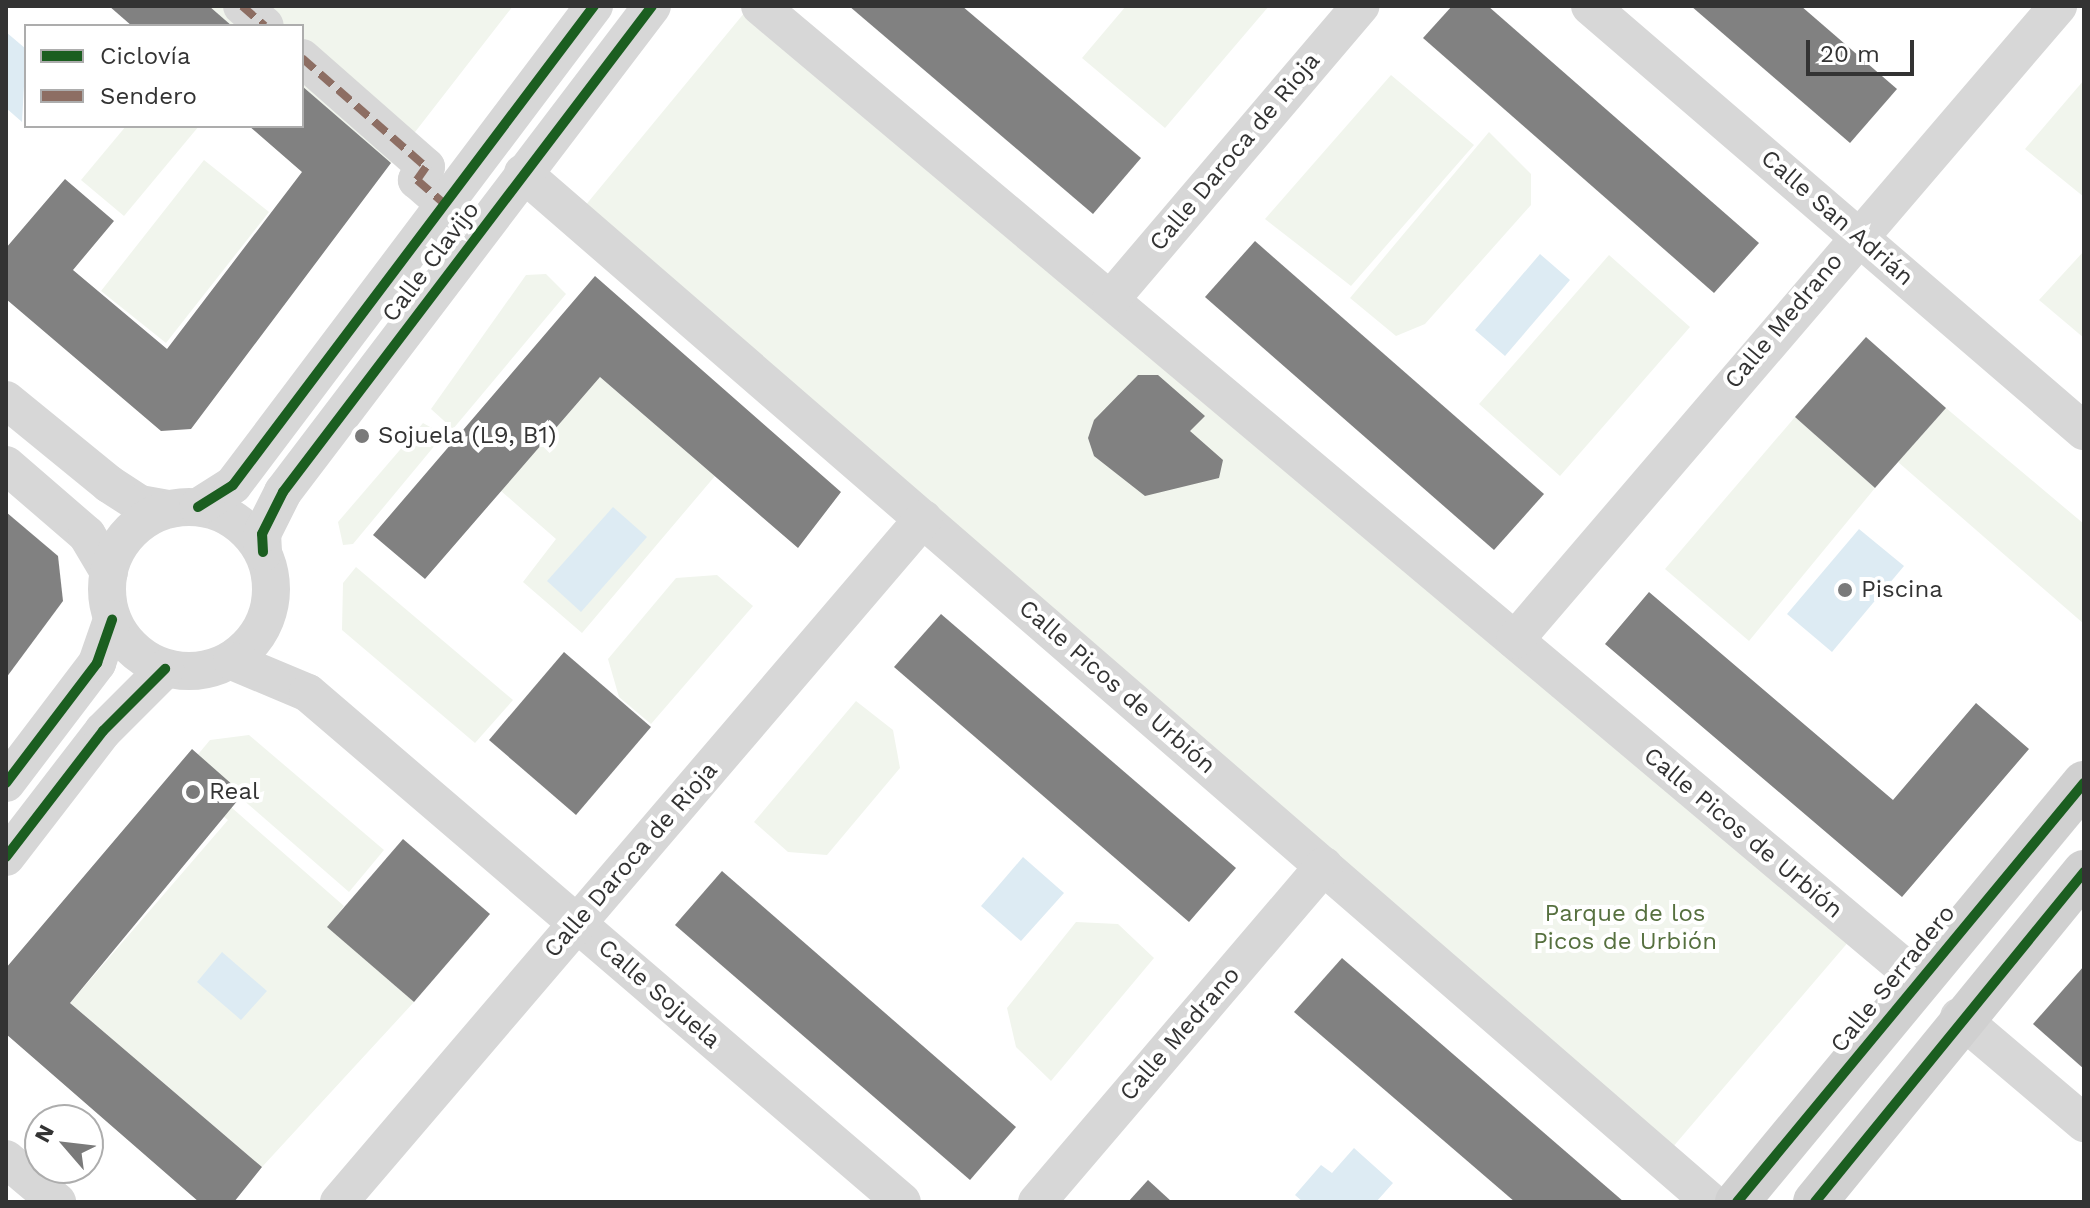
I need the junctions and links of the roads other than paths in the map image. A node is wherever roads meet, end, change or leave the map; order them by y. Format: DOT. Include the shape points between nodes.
graph roads {
  1 [pos="242,6"];
  2 [pos="594,6"];
  3 [pos="652,6"];
  4 [pos="760,6"];
  5 [pos="1360,6"];
  6 [pos="1590,6"];
  7 [pos="2058,6"];
  8 [pos="263,24"];
  9 [pos="304,60"];
  10 [pos="523,173"];
  11 [pos="445,204"];
  12 [pos="1856,235"];
  13 [pos="1111,299"];
  14 [pos="6,400"];
  15 [pos="2084,431"];
  16 [pos="6,465"];
  17 [pos="182,508"];
  18 [pos="923,519"];
  19 [pos="263,552"];
  20 [pos="109,572"];
  21 [pos="267,617"];
  22 [pos="112,620"];
  23 [pos="1515,640"];
  24 [pos="232,661"];
  25 [pos="165,669"];
  26 [pos="308,693"];
  27 [pos="6,783"];
  28 [pos="2084,783"];
  29 [pos="6,857"];
  30 [pos="1324,866"];
  31 [pos="2084,872"];
  32 [pos="577,924"];
  33 [pos="1918,979"];
  34 [pos="1959,1017"];
  35 [pos="2084,1123"];
  36 [pos="6,1159"];
  37 [pos="57,1202"];
  38 [pos="339,1202"];
  39 [pos="902,1202"];
  40 [pos="1037,1202"];
  41 [pos="1711,1202"];
  42 [pos="1737,1202"];
  43 [pos="1815,1202"];
  1 -- 8 [label="street"];
  2 -- 11 [label="street, Calle Clavijo"];
  3 -- 10 [label="street, Calle Clavijo"];
  4 -- 13 [label="street, Calle Picos de Urbión"];
  5 -- 13 [label="street, Calle Daroca de Rioja"];
  6 -- 12 [label="street, Calle San Adrián"];
  7 -- 12 [label="street, Calle Medrano"];
  9 -- 11 [label="street" via="426,167 417,180"];
  10 -- 18 [label="street, Calle Picos de Urbión"];
  10 -- 19 [label="street, Calle Clavijo" via="283,492 262,534"];
  11 -- 17 [label="street, Calle Clavijo" via="233,485"];
  12 -- 15 [label="street, Calle San Adrián"];
  12 -- 23 [label="street, Calle Medrano"];
  13 -- 23 [label="street, Calle Picos de Urbión"];
  14 -- 17 [label="street" via="140,504"];
  16 -- 20 [label="street" via="87,535"];
  17 -- 19 [label="street" via="247,530"];
  17 -- 20 [label="street" via="123,539"];
  18 -- 30 [label="street, Calle Picos de Urbión"];
  18 -- 32 [label="street, Calle Daroca de Rioja"];
  19 -- 21 [label="street" via="272,584"];
  20 -- 22 [label="street"];
  21 -- 24 [label="street"];
  21 -- 26 [label="street, Calle Sojuela" via="279,652"];
  22 -- 25 [label="street" via="129,647"];
  22 -- 27 [label="street" via="97,663"];
  23 -- 33 [label="street, Calle Picos de Urbión"];
  24 -- 25 [label="street" via="188,673"];
  24 -- 26 [label="street, Calle Sojuela"];
  25 -- 29 [label="street" via="103,731"];
  26 -- 32 [label="street, Calle Sojuela"];
  28 -- 33 [label="main road, Calle Serradero"];
  30 -- 40 [label="street, Calle Medrano"];
  30 -- 41 [label="street, Calle Picos de Urbión"];
  31 -- 34 [label="main road"];
  32 -- 38 [label="street, Calle Daroca de Rioja"];
  32 -- 39 [label="street, Calle Sojuela"];
  33 -- 42 [label="main road, Calle Serradero"];
  34 -- 35 [label="street"];
  34 -- 43 [label="main road"];
  36 -- 37 [label="street"];
}
